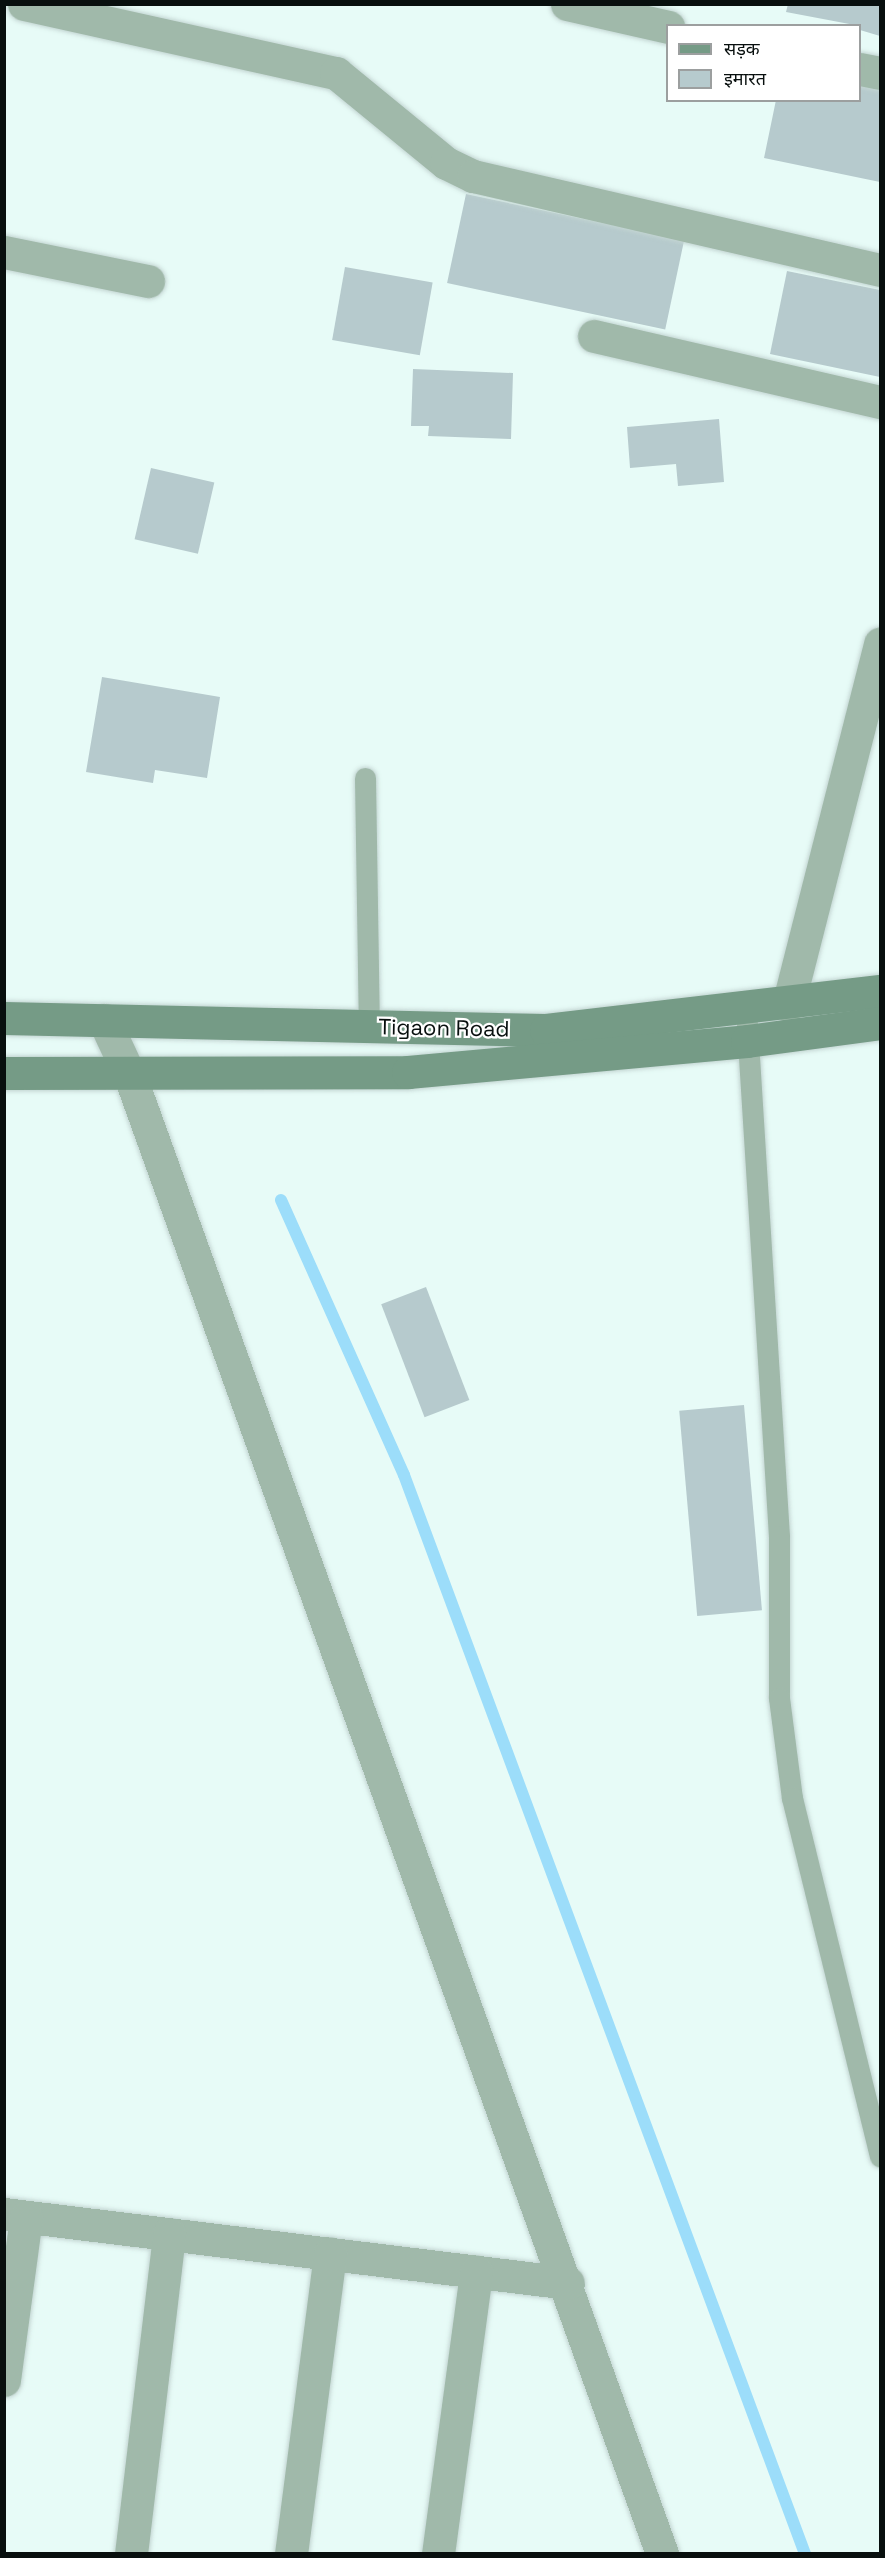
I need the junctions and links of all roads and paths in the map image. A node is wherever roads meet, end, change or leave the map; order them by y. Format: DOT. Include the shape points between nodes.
graph roads {
  1 [pos="24,4"];
  2 [pos="567,4"];
  3 [pos="666,27"];
  4 [pos="861,69"];
  5 [pos="880,73"];
  6 [pos="4,252"];
  7 [pos="880,270"];
  8 [pos="148,281"];
  9 [pos="594,336"];
  10 [pos="880,402"];
  11 [pos="880,644"];
  12 [pos="365,778"];
  13 [pos="880,991"];
  14 [pos="788,1005"];
  15 [pos="746,1009"];
  16 [pos="4,1018"];
  17 [pos="104,1020"];
  18 [pos="880,1023"];
  19 [pos="369,1026"];
  20 [pos="747,1041"];
  21 [pos="4,1073"];
  22 [pos="130,1076"];
  23 [pos="880,2156"];
  24 [pos="15,2216"];
  25 [pos="170,2234"];
  26 [pos="330,2254"];
  27 [pos="476,2272"];
  28 [pos="568,2283"];
  29 [pos="4,2380"];
  30 [pos="131,2553"];
  31 [pos="291,2553"];
  32 [pos="438,2553"];
  33 [pos="662,2553"];
  1 -- 7 [label="street" via="336,73 446,163 472,176"];
  2 -- 3 [label="street"];
  4 -- 5 [label="street"];
  6 -- 8 [label="street"];
  9 -- 10 [label="street"];
  11 -- 14 [label="street"];
  12 -- 19 [label="lane"];
  13 -- 14 [label="street, Tigaon Road"];
  14 -- 15 [label="street, Tigaon Road"];
  15 -- 19 [label="street, Tigaon Road" via="546,1030"];
  15 -- 20 [label="lane"];
  16 -- 17 [label="street, Tigaon Road"];
  17 -- 19 [label="street, Tigaon Road"];
  17 -- 22 [label="street"];
  18 -- 20 [label="street"];
  20 -- 22 [label="street" via="408,1072"];
  20 -- 23 [label="lane" via="779,1536 779,1698 792,1798"];
  21 -- 22 [label="street"];
  22 -- 28 [label="street"];
  24 -- 25 [label="street"];
  24 -- 29 [label="street"];
  25 -- 26 [label="street"];
  25 -- 30 [label="street"];
  26 -- 27 [label="street"];
  26 -- 31 [label="street"];
  27 -- 28 [label="street"];
  27 -- 32 [label="street"];
  28 -- 33 [label="street"];
}
